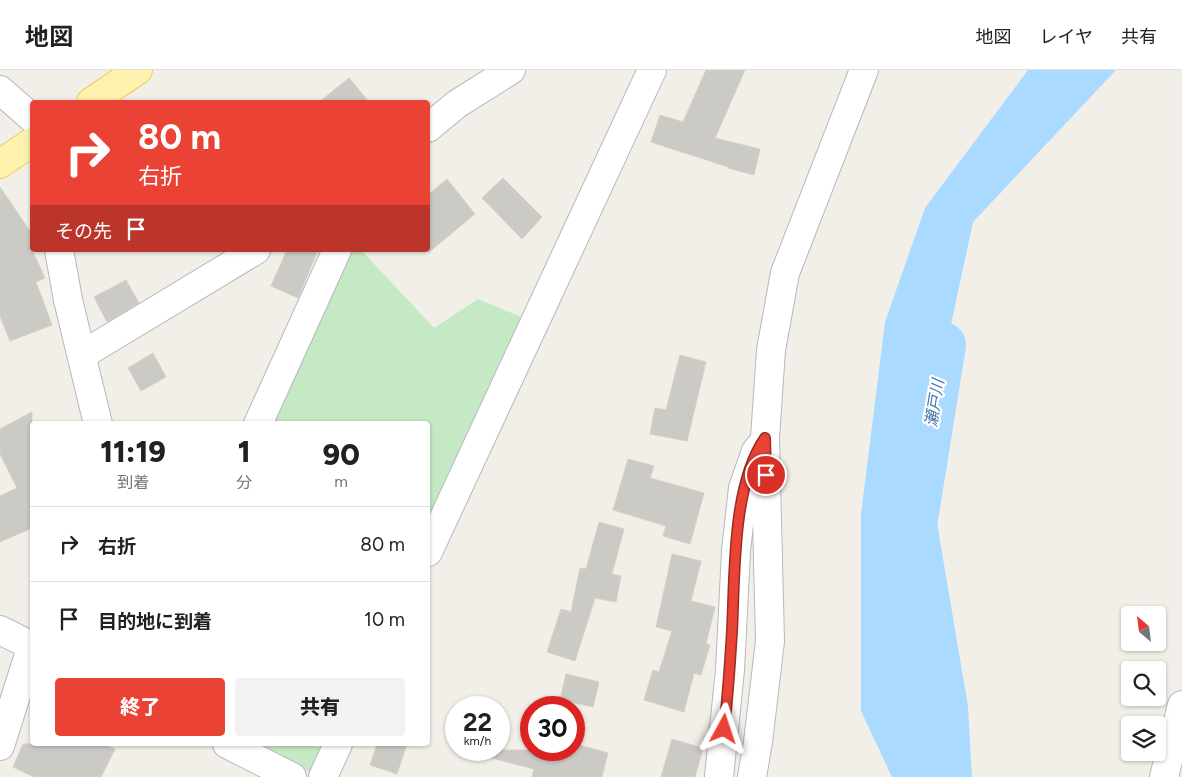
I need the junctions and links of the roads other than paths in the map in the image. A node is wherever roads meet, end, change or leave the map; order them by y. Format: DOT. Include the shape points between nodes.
graph roads {
  1 [pos="138,70"];
  2 [pos="511,70"];
  3 [pos="652,70"];
  4 [pos="864,70"];
  5 [pos="0,90"];
  6 [pos="94,100"];
  7 [pos="30,116"];
  8 [pos="430,126"];
  9 [pos="30,143"];
  10 [pos="0,164"];
  11 [pos="59,252"];
  12 [pos="253,252"];
  13 [pos="336,252"];
  14 [pos="82,355"];
  15 [pos="97,421"];
  16 [pos="259,421"];
  17 [pos="765,438"];
  18 [pos="430,548"];
  19 [pos="0,630"];
  20 [pos="30,645"];
  21 [pos="30,652"];
  22 [pos="1182,705"];
  23 [pos="0,746"];
  24 [pos="231,746"];
  25 [pos="337,746"];
  26 [pos="292,777"];
  27 [pos="323,777"];
  28 [pos="719,777"];
  29 [pos="752,777"];
  30 [pos="1164,777"];
  1 -- 6 [label="main road"];
  2 -- 8 [label="street" via="456,104"];
  3 -- 18 [label="street"];
  4 -- 17 [label="street" via="785,273 771,350"];
  5 -- 7 [label="street"];
  9 -- 10 [label="main road"];
  11 -- 14 [label="street"];
  12 -- 14 [label="street"];
  13 -- 16 [label="street"];
  14 -- 15 [label="street"];
  17 -- 28 [label="street" via="756,451 743,488"];
  17 -- 29 [label="street" via="770,641"];
  19 -- 20 [label="street"];
  21 -- 23 [label="street"];
  22 -- 30 [label="street"];
  24 -- 26 [label="street"];
  25 -- 27 [label="street"];
}
